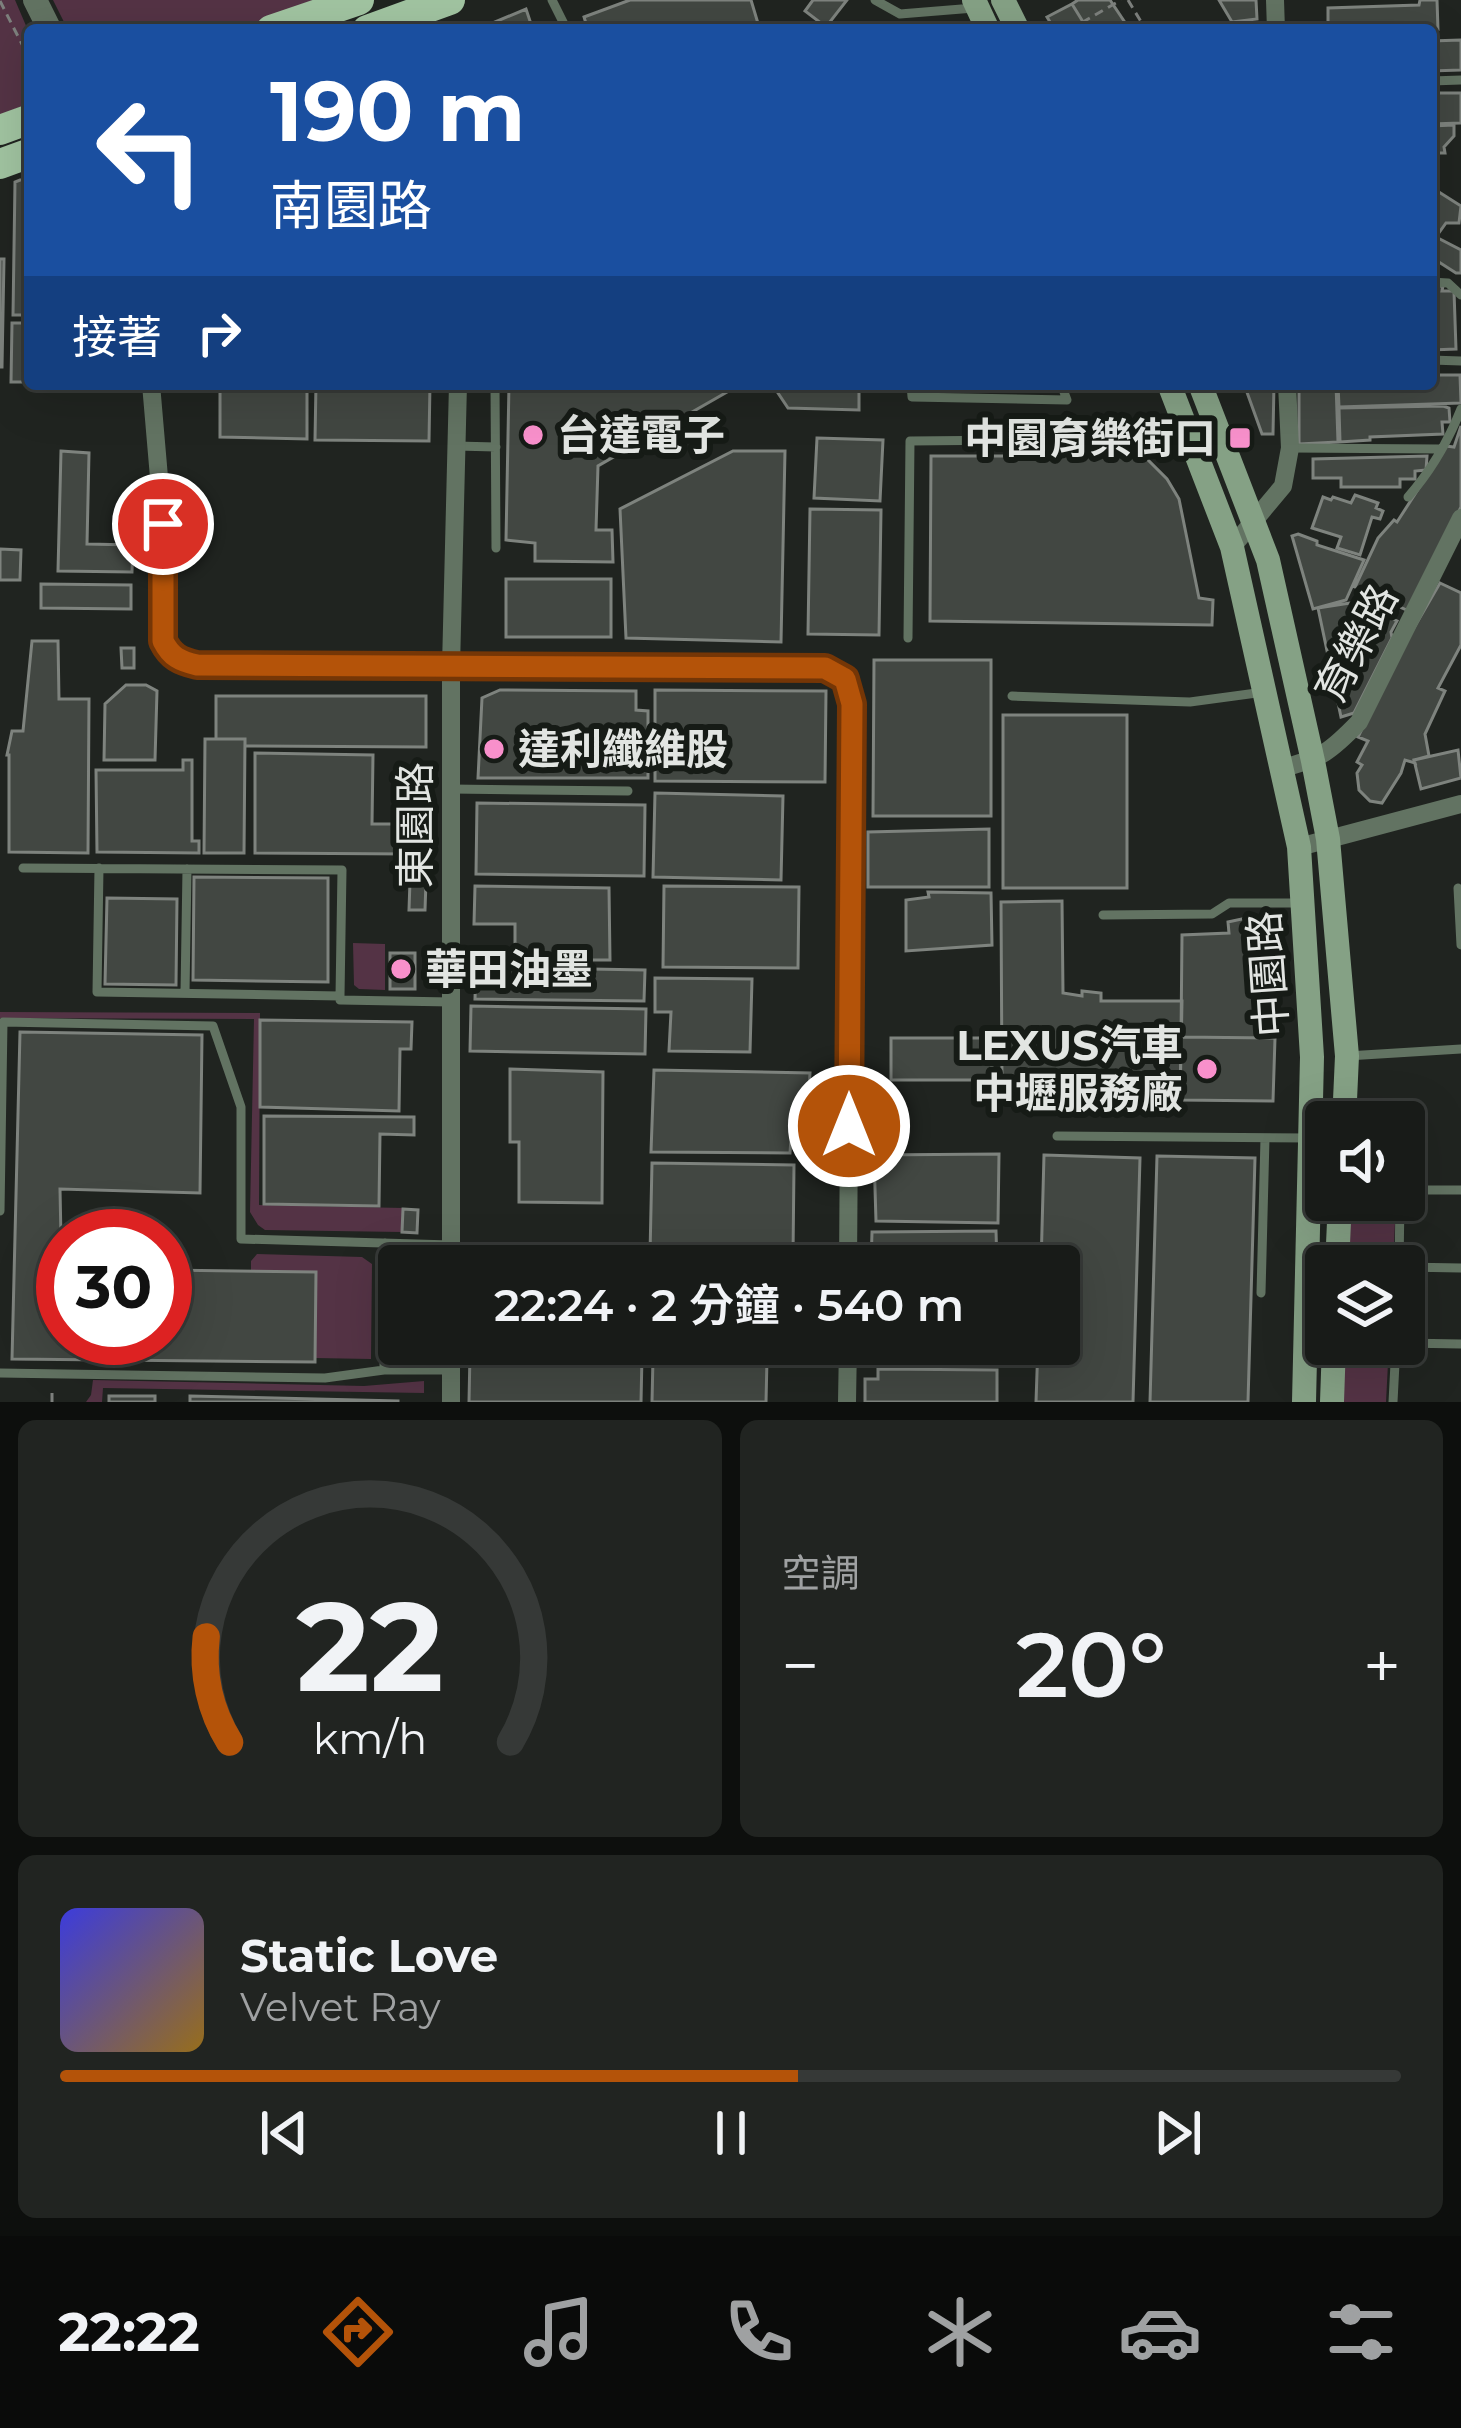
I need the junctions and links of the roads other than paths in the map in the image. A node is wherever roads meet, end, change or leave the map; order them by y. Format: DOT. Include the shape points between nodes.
graph roads {
  1 [pos="359,0"];
  2 [pos="450,0"];
  3 [pos="875,0"];
  4 [pos="980,13"];
  5 [pos="289,24"];
  6 [pos="384,24"];
  7 [pos="152,390"];
  8 [pos="458,390"];
  9 [pos="495,390"];
  10 [pos="911,390"];
  11 [pos="1063,390"];
  12 [pos="1171,390"];
  13 [pos="1201,390"];
  14 [pos="1287,390"];
  15 [pos="1461,409"];
  16 [pos="1185,425"];
  17 [pos="456,446"];
  18 [pos="496,447"];
  19 [pos="1290,448"];
  20 [pos="1439,449"];
  21 [pos="1408,497"];
  22 [pos="1461,518"];
  23 [pos="1253,522"];
  24 [pos="496,548"];
  25 [pos="1232,548"];
  26 [pos="908,638"];
  27 [pos="451,667"];
  28 [pos="1264,692"];
  29 [pos="1012,696"];
  30 [pos="1313,761"];
  31 [pos="1282,768"];
  32 [pos="451,789"];
  33 [pos="628,791"];
  34 [pos="1461,804"];
  35 [pos="1328,839"];
  36 [pos="1298,847"];
  37 [pos="23,868"];
  38 [pos="98,868"];
  39 [pos="187,869"];
  40 [pos="1458,888"];
  41 [pos="1302,904"];
  42 [pos="1102,915"];
  43 [pos="1461,945"];
  44 [pos="185,992"];
  45 [pos="340,996"];
  46 [pos="451,1003"];
  47 [pos="1461,1049"];
  48 [pos="1347,1056"];
  49 [pos="1311,1101"];
  50 [pos="1345,1101"];
  51 [pos="1057,1136"];
  52 [pos="1265,1138"];
  53 [pos="1305,1138"];
  54 [pos="1425,1190"];
  55 [pos="1461,1190"];
  56 [pos="0,1211"];
  57 [pos="1308,1221"];
  58 [pos="386,1243"];
  59 [pos="451,1244"];
  60 [pos="848,1245"];
  61 [pos="1425,1267"];
  62 [pos="1461,1268"];
  63 [pos="1261,1293"];
  64 [pos="1425,1344"];
  65 [pos="1461,1344"];
  66 [pos="451,1365"];
  67 [pos="848,1365"];
  68 [pos="1333,1365"];
  69 [pos="1397,1365"];
  70 [pos="384,1370"];
  71 [pos="451,1370"];
  72 [pos="0,1373"];
  73 [pos="451,1402"];
  74 [pos="847,1402"];
  75 [pos="1304,1402"];
  76 [pos="1332,1402"];
  77 [pos="1393,1402"];
  1 -- 5 [label="main road"];
  2 -- 6 [label="main road"];
  3 -- 4 [label="lane" via="900,14"];
  7 -- 27 [label="street" via="163,524 161,629 172,656 217,667"];
  8 -- 17 [label="street, 東園路"];
  9 -- 18 [label="lane"];
  10 -- 11 [label="lane" via="911,397 1067,400"];
  12 -- 16 [label="main road, 中園路"];
  13 -- 23 [label="main road, 中園路"];
  14 -- 19 [label="street"];
  15 -- 20 [label="lane"];
  16 -- 25 [label="main road, 中園路"];
  16 -- 26 [label="lane" via="1148,439 910,441"];
  17 -- 18 [label="lane"];
  17 -- 27 [label="street, 東園路"];
  18 -- 24 [label="lane"];
  19 -- 20 [label="lane"];
  19 -- 23 [label="street" via="1283,486"];
  20 -- 21 [label="lane"];
  22 -- 30 [label="street, 育樂路" via="1359,722"];
  23 -- 25 [label="street"];
  23 -- 30 [label="main road, 中園路"];
  25 -- 28 [label="main road, 中園路"];
  27 -- 32 [label="street, 東園路"];
  27 -- 60 [label="street" via="825,668 845,679 852,704"];
  28 -- 29 [label="lane" via="1190,702"];
  28 -- 31 [label="main road, 中園路"];
  30 -- 31 [label="street, 育樂路"];
  30 -- 35 [label="main road, 中園路"];
  31 -- 36 [label="main road, 中園路"];
  32 -- 33 [label="lane"];
  32 -- 46 [label="street, 東園路"];
  34 -- 35 [label="street"];
  35 -- 36 [label="street"];
  35 -- 48 [label="main road, 中園路"];
  36 -- 41 [label="main road, 中園路"];
  37 -- 38 [label="lane"];
  38 -- 39 [label="lane"];
  38 -- 44 [label="lane" via="97,992"];
  39 -- 44 [label="lane"];
  39 -- 45 [label="lane" via="342,870"];
  40 -- 43 [label="lane"];
  41 -- 42 [label="lane"];
  41 -- 49 [label="main road, 中園路"];
  44 -- 45 [label="lane"];
  45 -- 46 [label="lane"];
  46 -- 59 [label="street, 東園路"];
  47 -- 48 [label="lane"];
  48 -- 50 [label="main road, 中園路"];
  51 -- 52 [label="lane"];
  52 -- 53 [label="lane"];
  52 -- 63 [label="lane"];
  54 -- 55 [label="lane"];
  56 -- 58 [label="lane" via="3,1022 213,1026 241,1108 241,1239"];
  57 -- 75 [label="main road, 中園路"];
  58 -- 59 [label="lane"];
  58 -- 70 [label="lane"];
  61 -- 62 [label="lane"];
  64 -- 65 [label="lane"];
  66 -- 71 [label="street"];
  67 -- 74 [label="street"];
  68 -- 76 [label="main road"];
  69 -- 77 [label="lane"];
  70 -- 71 [label="lane"];
  70 -- 72 [label="lane" via="325,1378"];
  71 -- 73 [label="street"];
}
